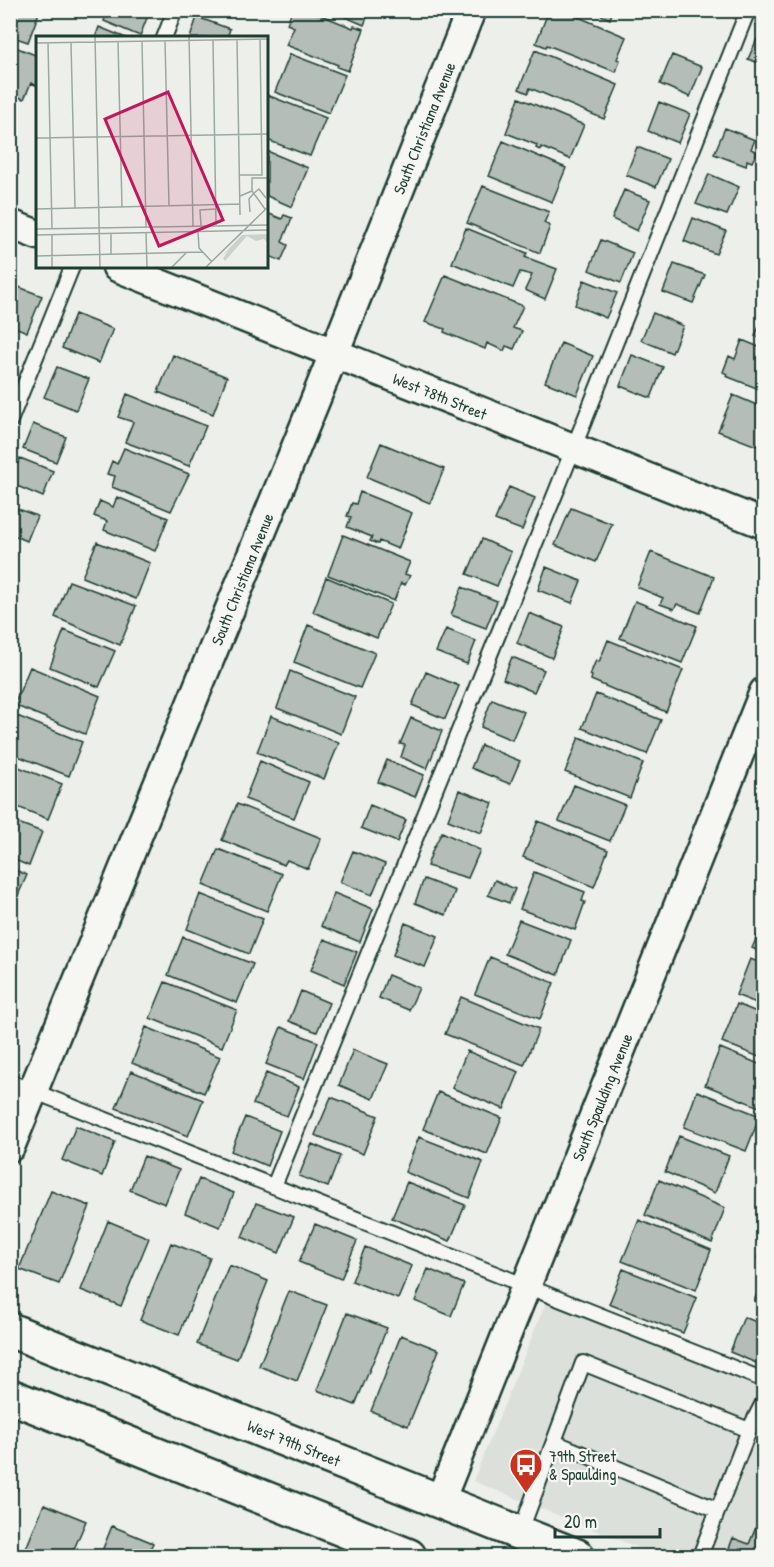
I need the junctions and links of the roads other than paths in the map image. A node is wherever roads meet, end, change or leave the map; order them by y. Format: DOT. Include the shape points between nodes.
graph roads {
  1 [pos="175,10"];
  2 [pos="471,10"];
  3 [pos="748,10"];
  4 [pos="165,36"];
  5 [pos="10,224"];
  6 [pos="36,234"];
  7 [pos="72,268"];
  8 [pos="119,268"];
  9 [pos="334,354"];
  10 [pos="10,421"];
  11 [pos="573,449"];
  12 [pos="764,524"];
  13 [pos="764,692"];
  14 [pos="22,1087"];
  15 [pos="10,1147"];
  16 [pos="274,1186"];
  17 [pos="526,1286"];
  18 [pos="10,1330"];
  19 [pos="764,1380"];
  20 [pos="10,1396"];
  21 [pos="764,1401"];
  22 [pos="749,1430"];
  23 [pos="554,1442"];
  24 [pos="440,1502"];
  25 [pos="718,1510"];
  26 [pos="520,1534"];
  27 [pos="409,1557"];
  28 [pos="577,1557"];
  29 [pos="700,1557"];
  1 -- 4 [label="lane"];
  2 -- 9 [label="street, South Christiana Avenue"];
  3 -- 11 [label="lane"];
  5 -- 6 [label="street"];
  7 -- 10 [label="lane"];
  8 -- 9 [label="street, West 78th Street"];
  9 -- 11 [label="street, West 78th Street"];
  9 -- 14 [label="street, South Christiana Avenue"];
  11 -- 12 [label="street, West 78th Street"];
  11 -- 16 [label="lane"];
  13 -- 17 [label="street, South Spaulding Avenue"];
  14 -- 15 [label="street, South Christiana Avenue"];
  14 -- 16 [label="lane"];
  16 -- 17 [label="lane"];
  17 -- 19 [label="lane"];
  17 -- 24 [label="street, South Spaulding Avenue"];
  18 -- 24 [label="main road, West 79th Street"];
  20 -- 27 [label="main road"];
  21 -- 22 [label="lane"];
  22 -- 23 [label="lane" via="584,1363"];
  22 -- 25 [label="lane"];
  23 -- 25 [label="lane"];
  23 -- 26 [label="lane"];
  24 -- 26 [label="main road, West 79th Street"];
  25 -- 29 [label="lane"];
  26 -- 28 [label="main road, West 79th Street"];
}
